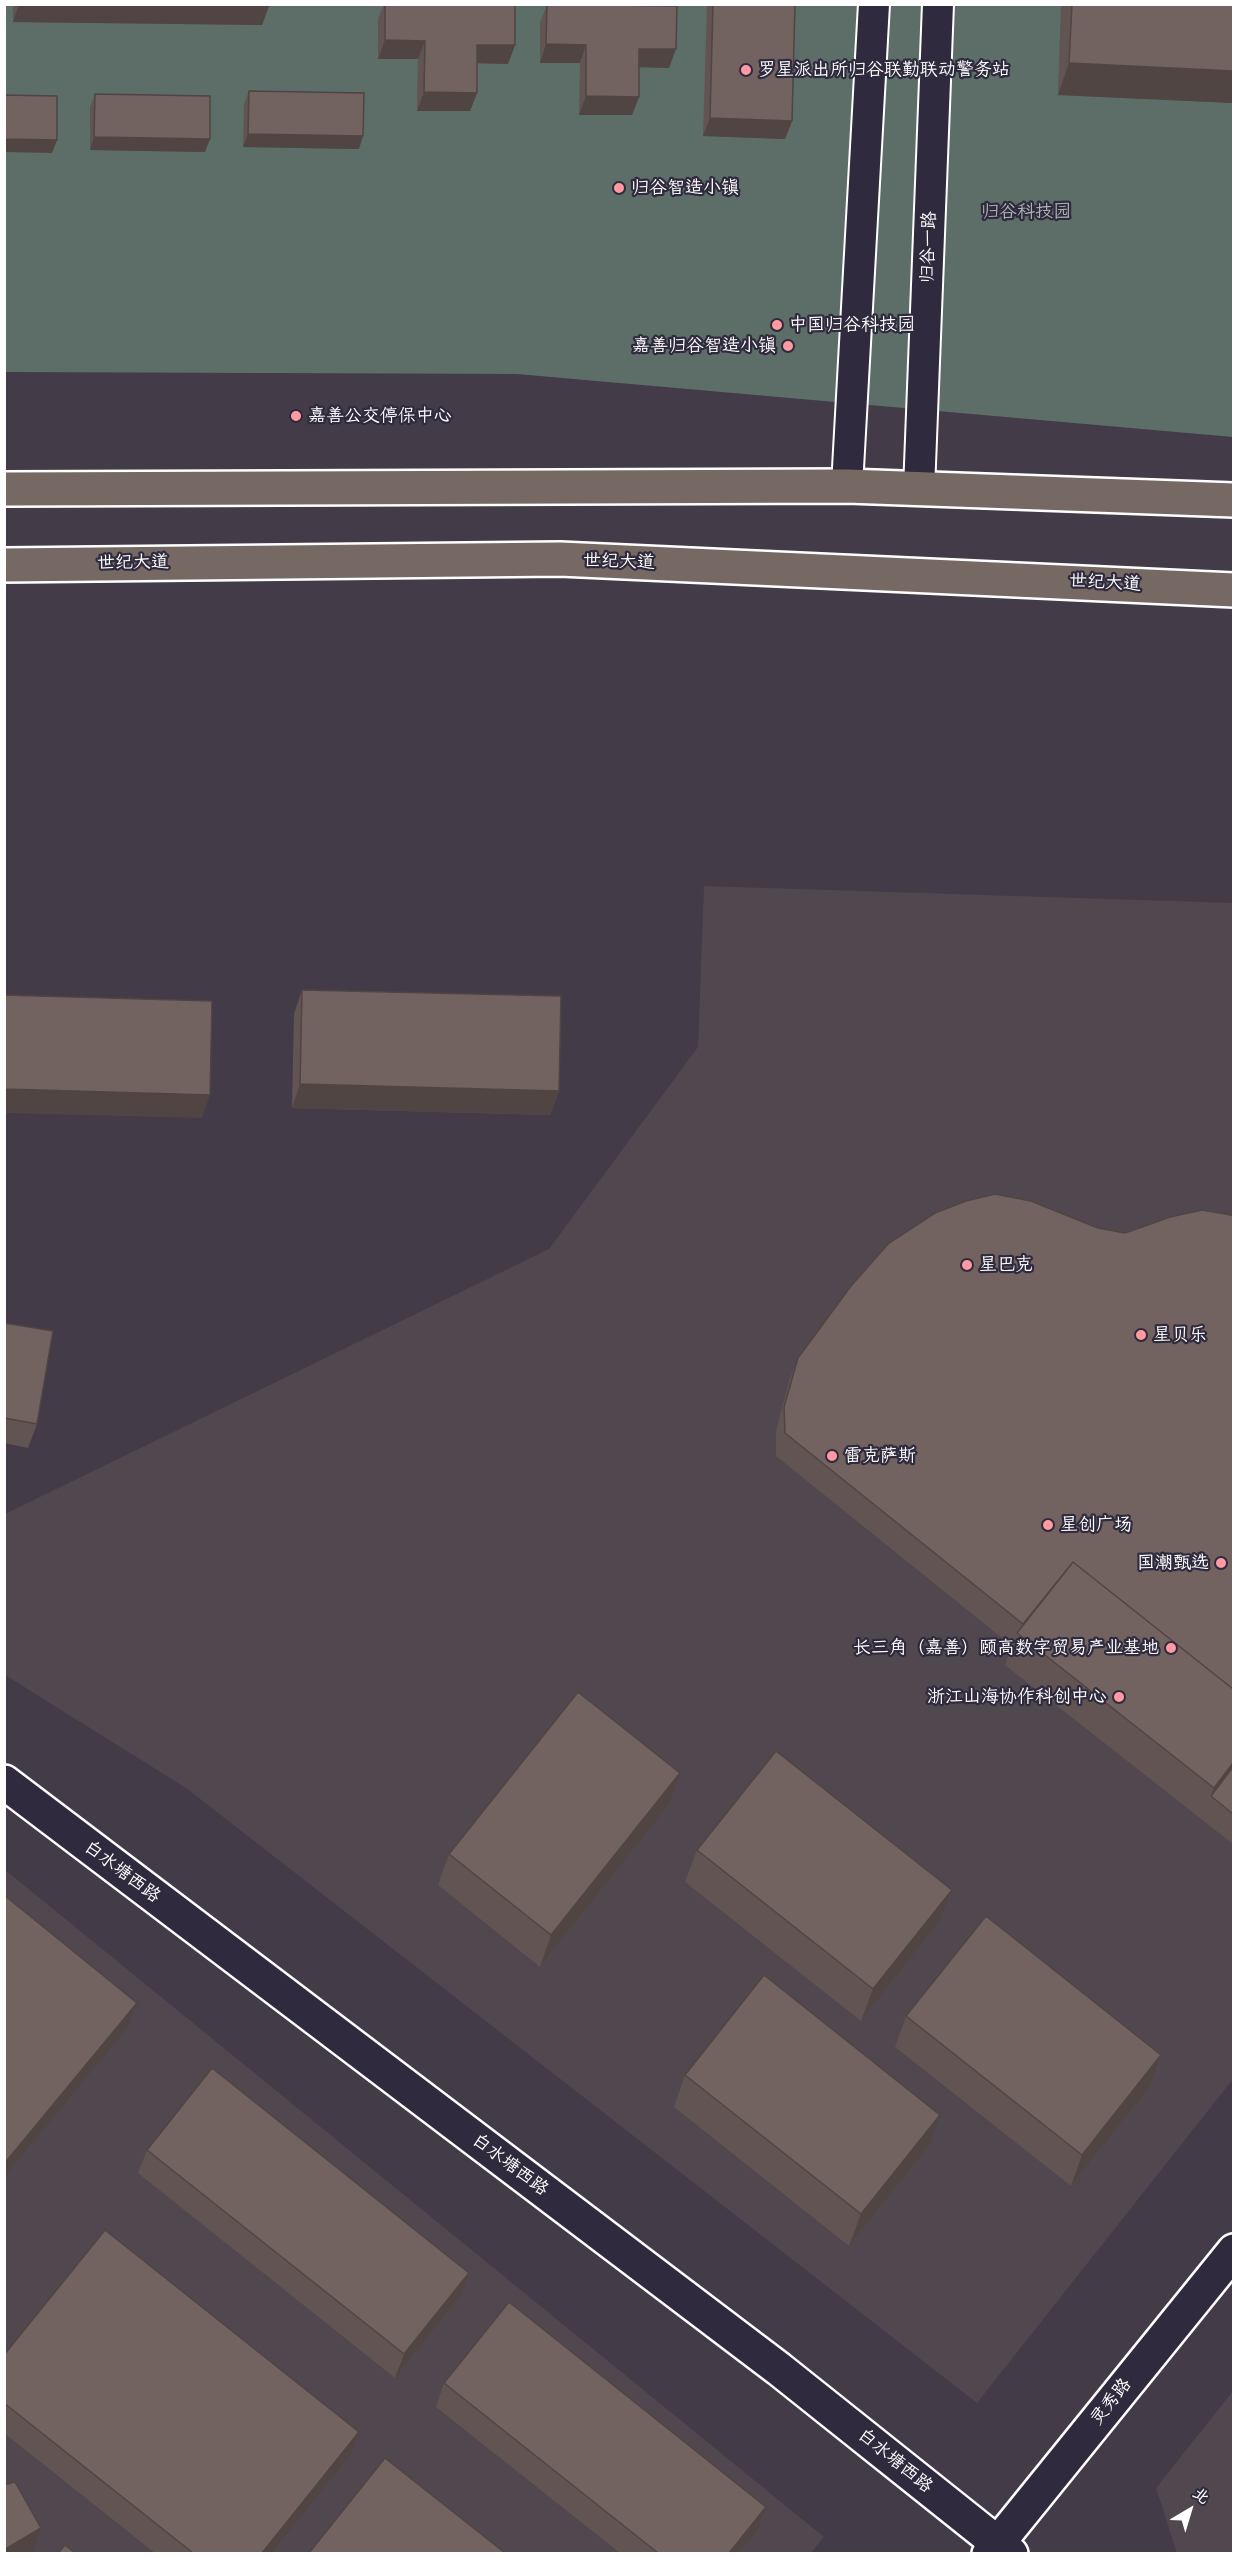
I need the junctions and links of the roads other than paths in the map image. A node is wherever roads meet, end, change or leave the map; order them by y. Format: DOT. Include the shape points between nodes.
graph roads {
  1 [pos="874,4"];
  2 [pos="938,4"];
  3 [pos="847,486"];
  4 [pos="4,489"];
  5 [pos="919,490"];
  6 [pos="1233,500"];
  7 [pos="4,566"];
  8 [pos="1233,590"];
  9 [pos="4,1782"];
  10 [pos="1233,2251"];
  11 [pos="999,2550"];
  1 -- 3 [label="street"];
  2 -- 5 [label="street, 归谷一路"];
  3 -- 4 [label="main road"];
  3 -- 5 [label="main road"];
  5 -- 6 [label="main road"];
  7 -- 8 [label="main road, 世纪大道" via="560,559"];
  9 -- 11 [label="street, 白水塘西路" via="769,2362"];
  10 -- 11 [label="street, 灵秀路"];
}
